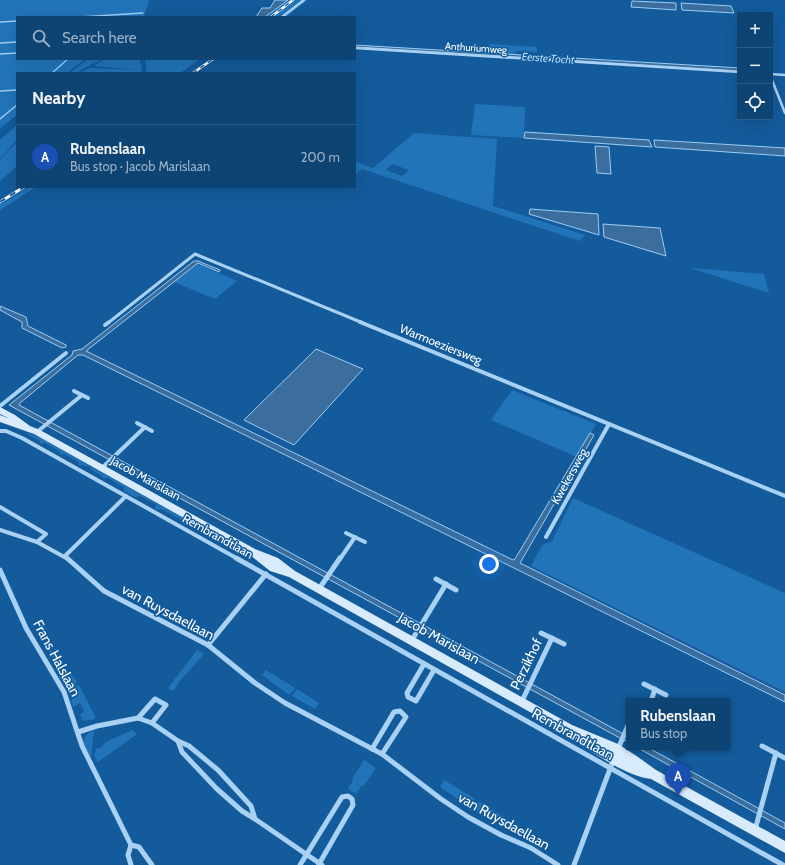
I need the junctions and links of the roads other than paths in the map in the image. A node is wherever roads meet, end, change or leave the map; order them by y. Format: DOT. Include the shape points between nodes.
graph roads {
  1 [pos="304,0"];
  2 [pos="283,16"];
  3 [pos="356,48"];
  4 [pos="737,72"];
  5 [pos="773,74"];
  6 [pos="785,75"];
  7 [pos="773,82"];
  8 [pos="785,113"];
  9 [pos="105,325"];
  10 [pos="66,354"];
  11 [pos="74,391"];
  12 [pos="82,395"];
  13 [pos="88,398"];
  14 [pos="0,406"];
  15 [pos="0,410"];
  16 [pos="0,418"];
  17 [pos="137,423"];
  18 [pos="609,424"];
  19 [pos="26,427"];
  20 [pos="145,427"];
  21 [pos="0,431"];
  22 [pos="152,431"];
  23 [pos="37,432"];
  24 [pos="102,468"];
  25 [pos="126,496"];
  26 [pos="785,496"];
  27 [pos="0,507"];
  28 [pos="0,530"];
  29 [pos="346,533"];
  30 [pos="355,537"];
  31 [pos="546,537"];
  32 [pos="37,542"];
  33 [pos="365,542"];
  34 [pos="65,556"];
  35 [pos="0,570"];
  36 [pos="266,574"];
  37 [pos="436,579"];
  38 [pos="322,584"];
  39 [pos="446,584"];
  40 [pos="456,590"];
  41 [pos="541,633"];
  42 [pos="552,638"];
  43 [pos="412,640"];
  44 [pos="564,644"];
  45 [pos="208,645"];
  46 [pos="424,664"];
  47 [pos="434,670"];
  48 [pos="644,684"];
  49 [pos="655,689"];
  50 [pos="666,695"];
  51 [pos="652,698"];
  52 [pos="522,701"];
  53 [pos="138,718"];
  54 [pos="152,723"];
  55 [pos="626,728"];
  56 [pos="78,732"];
  57 [pos="178,740"];
  58 [pos="762,746"];
  59 [pos="372,749"];
  60 [pos="776,753"];
  61 [pos="382,754"];
  62 [pos="615,755"];
  63 [pos="785,758"];
  64 [pos="255,819"];
  65 [pos="756,827"];
  66 [pos="131,845"];
  67 [pos="785,847"];
  68 [pos="306,855"];
  69 [pos="320,864"];
  70 [pos="131,865"];
  71 [pos="152,865"];
  72 [pos="300,865"];
  73 [pos="558,865"];
  74 [pos="574,865"];
  75 [pos="783,865"];
  1 -- 2 [label="street"];
  3 -- 4 [label="street, Anthuriumweg"];
  5 -- 6 [label="street"];
  7 -- 8 [label="street"];
  9 -- 18 [label="street, Warmoeziersweg" via="195,254"];
  10 -- 14 [label="street"];
  11 -- 12 [label="street"];
  12 -- 13 [label="street"];
  12 -- 23 [label="street"];
  15 -- 19 [label="main road, Jacob Marislaan"];
  16 -- 19 [label="main road, Jacob Marislaan"];
  17 -- 20 [label="street"];
  18 -- 26 [label="street, Warmoeziersweg"];
  18 -- 31 [label="street, Kwekersweg"];
  19 -- 23 [label="main road, Jacob Marislaan"];
  20 -- 22 [label="street"];
  20 -- 24 [label="street"];
  21 -- 25 [label="street, Rembrandtlaan" via="22,438"];
  23 -- 24 [label="main road, Jacob Marislaan"];
  24 -- 38 [label="main road, Jacob Marislaan" via="253,552 273,568"];
  25 -- 34 [label="street"];
  25 -- 36 [label="street, Rembrandtlaan"];
  27 -- 32 [label="street" via="46,534"];
  28 -- 32 [label="street, van Ruysdaellaan"];
  29 -- 30 [label="street"];
  30 -- 33 [label="street"];
  30 -- 38 [label="street"];
  32 -- 34 [label="street, van Ruysdaellaan"];
  34 -- 45 [label="street, van Ruysdaellaan" via="104,591"];
  35 -- 56 [label="street, Frans Halslaan" via="26,628 64,692"];
  36 -- 45 [label="street"];
  36 -- 46 [label="street, Rembrandtlaan"];
  37 -- 39 [label="street"];
  38 -- 43 [label="main road, Jacob Marislaan"];
  39 -- 40 [label="street"];
  39 -- 43 [label="street"];
  41 -- 42 [label="street, Perzikhof"];
  42 -- 44 [label="street, Perzikhof"];
  42 -- 52 [label="street, Perzikhof"];
  43 -- 52 [label="main road, Jacob Marislaan"];
  45 -- 59 [label="street, van Ruysdaellaan" via="285,704"];
  46 -- 47 [label="street, Rembrandtlaan"];
  46 -- 47 [label="street" via="407,693 412,700 416,701"];
  47 -- 62 [label="street, Rembrandtlaan"];
  48 -- 49 [label="street"];
  49 -- 50 [label="street"];
  49 -- 51 [label="street"];
  52 -- 62 [label="main road, Jacob Marislaan" via="571,730 583,741"];
  53 -- 54 [label="street"];
  53 -- 54 [label="street" via="155,699 166,705"];
  53 -- 56 [label="street"];
  54 -- 57 [label="street"];
  55 -- 62 [label="street"];
  56 -- 66 [label="street, Frans Halslaan" via="82,746"];
  57 -- 64 [label="street" via="182,752 217,789"];
  57 -- 64 [label="street" via="218,770 251,806"];
  58 -- 60 [label="street"];
  59 -- 61 [label="street, van Ruysdaellaan"];
  59 -- 61 [label="street" via="394,712 400,711 406,717"];
  60 -- 63 [label="street"];
  60 -- 65 [label="street"];
  61 -- 73 [label="street, van Ruysdaellaan" via="468,817 531,848"];
  62 -- 65 [label="main road, Jacob Marislaan" via="643,773 652,774"];
  62 -- 74 [label="street"];
  62 -- 75 [label="street, Rembrandtlaan"];
  64 -- 68 [label="street"];
  65 -- 67 [label="main road, Jacob Marislaan"];
  66 -- 70 [label="street, Frans Halslaan" via="128,855"];
  66 -- 71 [label="street, Frans Halslaan" via="139,847"];
  68 -- 69 [label="street"];
  68 -- 69 [label="street" via="342,797 348,796 352,799 353,806"];
  68 -- 72 [label="street"];
}
